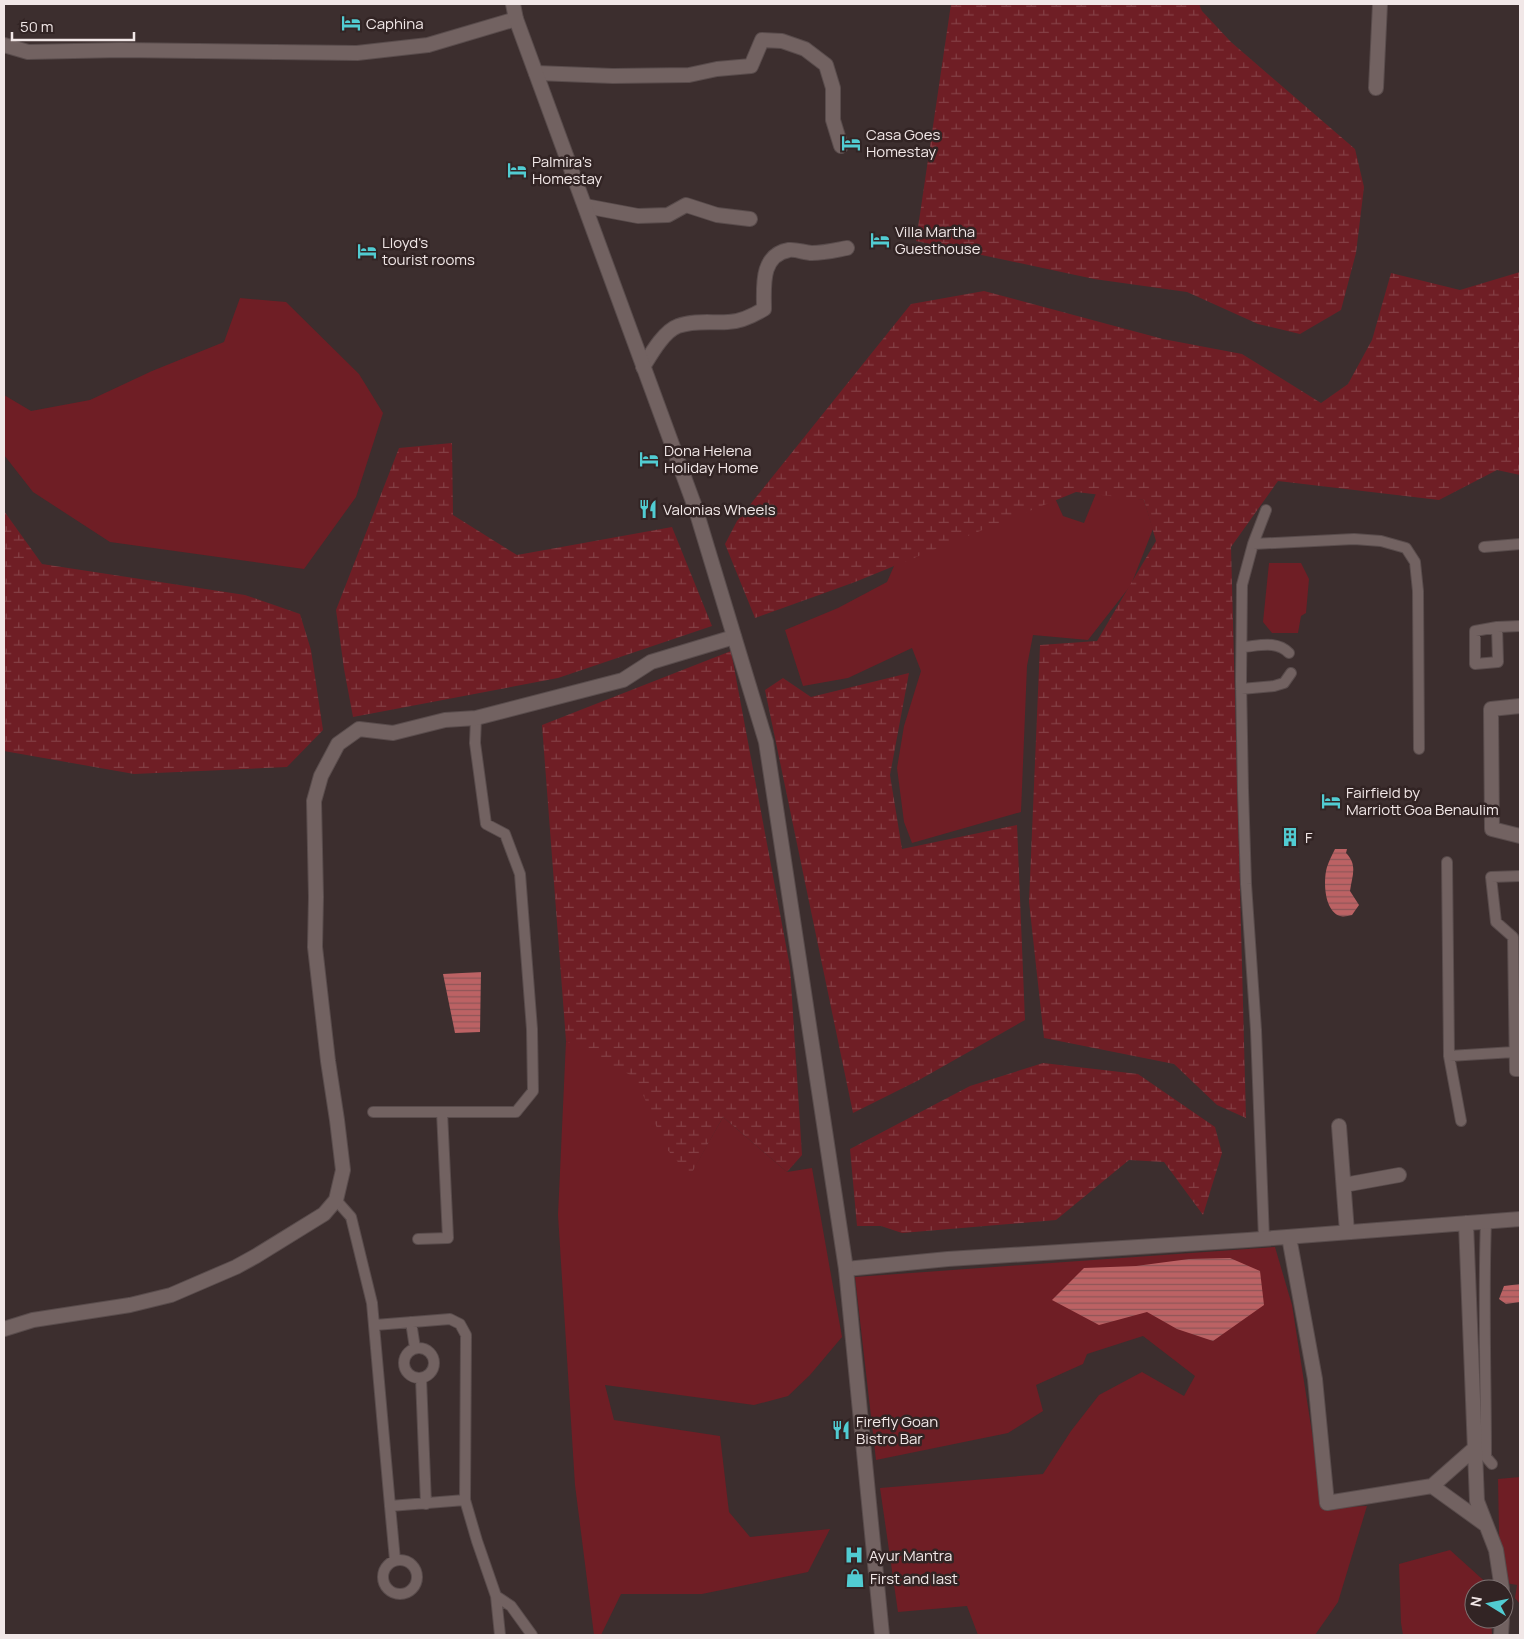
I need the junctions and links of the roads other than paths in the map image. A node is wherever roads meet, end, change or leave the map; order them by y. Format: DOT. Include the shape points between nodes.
graph roads {
  1 [pos="512,4"];
  2 [pos="1380,4"];
  3 [pos="516,19"];
  4 [pos="4,44"];
  5 [pos="536,73"];
  6 [pos="1376,88"];
  7 [pos="841,146"];
  8 [pos="584,206"];
  9 [pos="750,220"];
  10 [pos="847,248"];
  11 [pos="643,366"];
  12 [pos="1266,510"];
  13 [pos="1253,544"];
  14 [pos="1520,544"];
  15 [pos="1484,547"];
  16 [pos="1520,626"];
  17 [pos="1497,627"];
  18 [pos="734,638"];
  19 [pos="1242,647"];
  20 [pos="1289,653"];
  21 [pos="1291,673"];
  22 [pos="1241,689"];
  23 [pos="1520,706"];
  24 [pos="476,718"];
  25 [pos="1419,749"];
  26 [pos="1520,836"];
  27 [pos="1447,862"];
  28 [pos="1520,876"];
  29 [pos="1514,1052"];
  30 [pos="1449,1056"];
  31 [pos="1520,1071"];
  32 [pos="373,1112"];
  33 [pos="442,1112"];
  34 [pos="1461,1121"];
  35 [pos="1339,1126"];
  36 [pos="1399,1175"];
  37 [pos="1344,1185"];
  38 [pos="336,1200"];
  39 [pos="1520,1219"];
  40 [pos="1486,1221"];
  41 [pos="1466,1223"];
  42 [pos="1346,1232"];
  43 [pos="1289,1237"];
  44 [pos="418,1238"];
  45 [pos="1264,1239"];
  46 [pos="846,1269"];
  47 [pos="411,1322"];
  48 [pos="375,1325"];
  49 [pos="4,1329"];
  50 [pos="415,1348"];
  51 [pos="421,1378"];
  52 [pos="1475,1448"];
  53 [pos="1492,1464"];
  54 [pos="1432,1486"];
  55 [pos="465,1500"];
  56 [pos="426,1504"];
  57 [pos="390,1506"];
  58 [pos="1487,1525"];
  59 [pos="395,1560"];
  60 [pos="1500,1579"];
  61 [pos="496,1596"];
  62 [pos="500,1635"];
  63 [pos="532,1635"];
  64 [pos="882,1635"];
  1 -- 3 [label="street"];
  2 -- 6 [label="street"];
  3 -- 4 [label="street" via="428,45 357,53 28,52"];
  3 -- 5 [label="street"];
  5 -- 7 [label="street" via="688,75 751,66 762,40 782,41 805,49 826,65 833,88 834,120"];
  5 -- 8 [label="street"];
  8 -- 9 [label="street" via="638,216 668,215 686,205"];
  8 -- 11 [label="street"];
  10 -- 11 [label="street" via="812,254 791,250 782,252 772,260 764,275 764,309 731,322 677,326 658,343"];
  11 -- 18 [label="street" via="694,507"];
  12 -- 13 [label="lane"];
  13 -- 19 [label="lane" via="1242,585"];
  13 -- 25 [label="lane" via="1354,538 1406,548 1415,562 1418,591"];
  14 -- 15 [label="lane"];
  16 -- 17 [label="lane"];
  18 -- 24 [label="street" via="651,662 623,680"];
  18 -- 46 [label="street" via="766,742"];
  19 -- 20 [label="lane" via="1277,645"];
  19 -- 22 [label="lane"];
  21 -- 22 [label="lane" via="1284,683"];
  22 -- 45 [label="lane" via="1246,884 1257,1049"];
  23 -- 26 [label="street" via="1491,710 1492,829"];
  24 -- 33 [label="lane" via="474,743 486,824 506,834 520,874 532,1029 533,1091 516,1112"];
  24 -- 38 [label="street" via="445,720 393,733 359,729 338,744 321,776 314,801 315,947 343,1170"];
  27 -- 30 [label="lane"];
  28 -- 29 [label="lane" via="1491,877 1496,922 1513,937"];
  29 -- 30 [label="lane"];
  29 -- 31 [label="lane" via="1514,1071"];
  30 -- 34 [label="lane"];
  32 -- 33 [label="lane"];
  33 -- 44 [label="lane" via="448,1238"];
  35 -- 37 [label="street"];
  36 -- 37 [label="street"];
  37 -- 42 [label="street"];
  38 -- 48 [label="lane" via="351,1217"];
  38 -- 49 [label="street" via="324,1214 256,1256 171,1295 130,1305 33,1320"];
  39 -- 40 [label="street"];
  40 -- 41 [label="street"];
  40 -- 53 [label="lane" via="1486,1457"];
  41 -- 42 [label="street"];
  41 -- 52 [label="street"];
  42 -- 43 [label="street"];
  43 -- 45 [label="street"];
  43 -- 54 [label="street" via="1315,1379 1327,1503"];
  45 -- 46 [label="street" via="948,1259"];
  46 -- 64 [label="street"];
  47 -- 48 [label="lane"];
  47 -- 50 [label="lane"];
  47 -- 55 [label="lane" via="450,1319 460,1324 466,1335"];
  48 -- 57 [label="lane"];
  50 -- 51 [label="lane" via="407,1354 404,1363 408,1372"];
  50 -- 51 [label="lane" via="425,1348 434,1360 433,1370"];
  51 -- 56 [label="lane"];
  52 -- 54 [label="street"];
  52 -- 58 [label="street" via="1477,1500"];
  54 -- 58 [label="street"];
  55 -- 56 [label="lane"];
  55 -- 61 [label="lane"];
  56 -- 57 [label="lane"];
  57 -- 59 [label="lane"];
  58 -- 60 [label="street" via="1496,1550"];
  61 -- 62 [label="lane"];
  61 -- 63 [label="lane" via="511,1606"];
}
